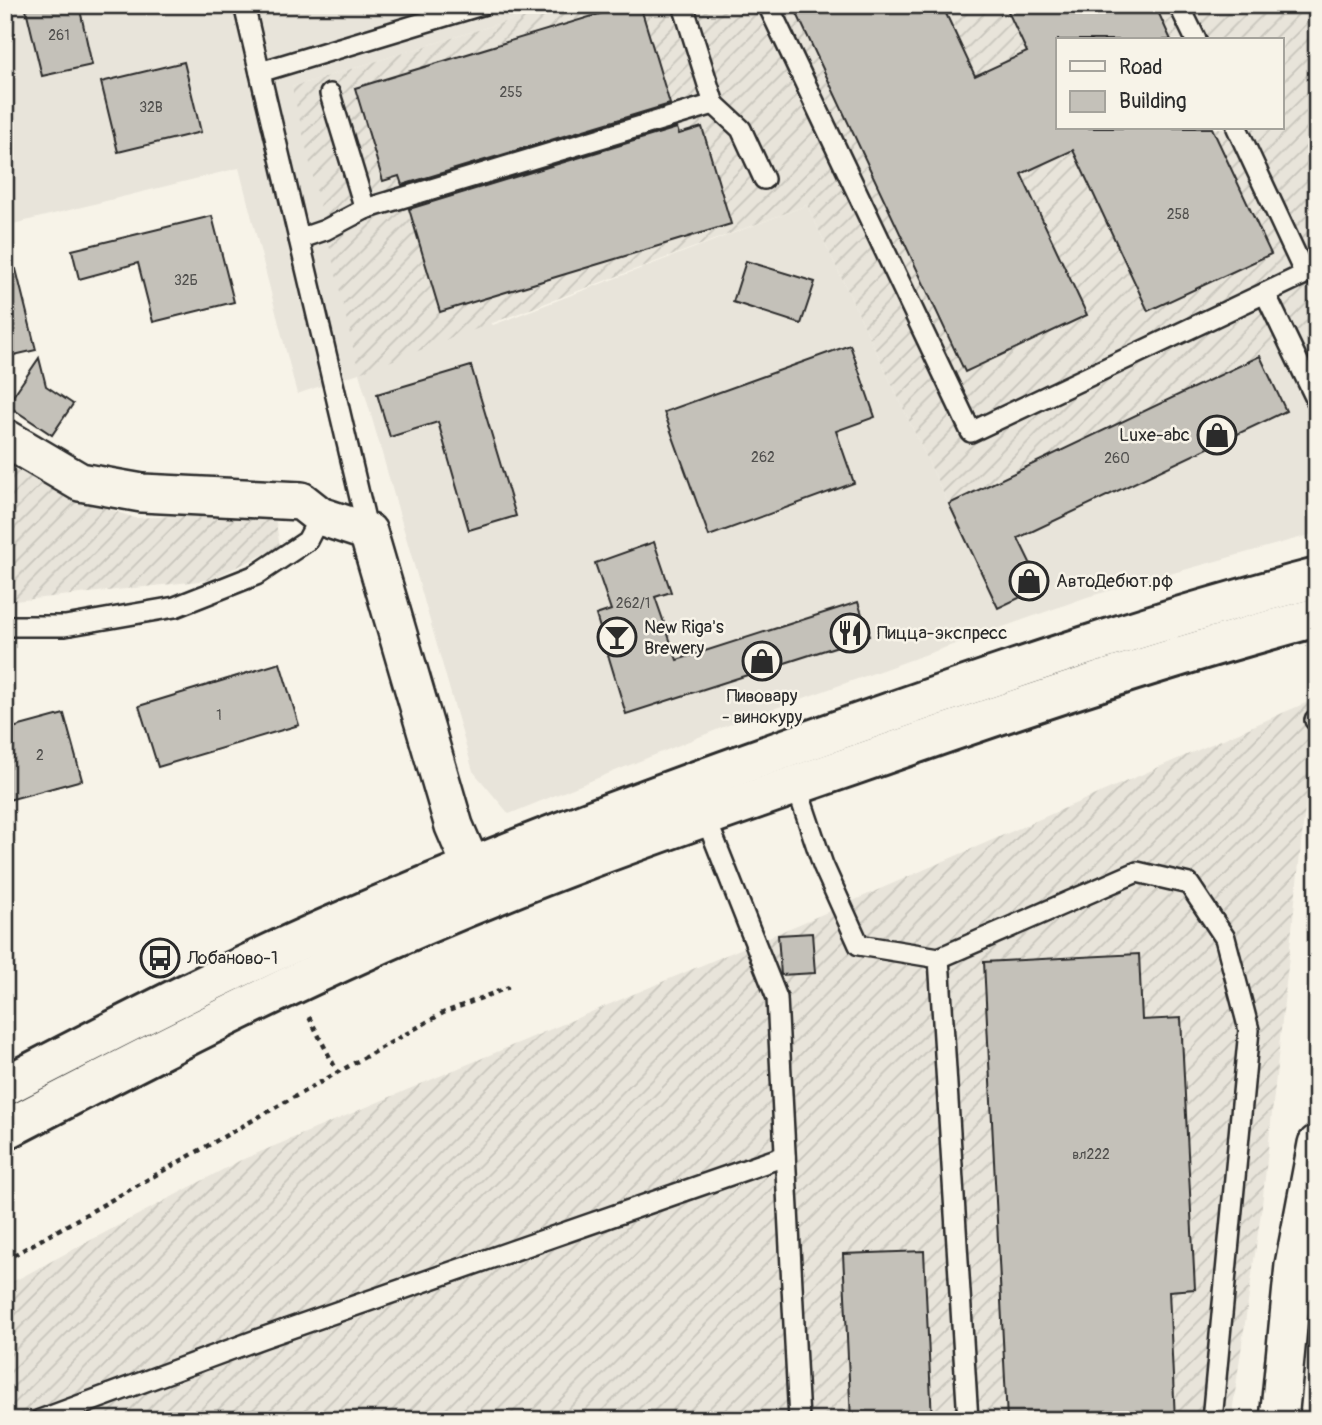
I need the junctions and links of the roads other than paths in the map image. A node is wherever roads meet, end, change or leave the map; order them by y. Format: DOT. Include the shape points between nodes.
graph roads {
  1 [pos="244,5"];
  2 [pos="482,5"];
  3 [pos="683,5"];
  4 [pos="768,5"];
  5 [pos="1179,5"];
  6 [pos="1195,38"];
  7 [pos="260,72"];
  8 [pos="330,94"];
  9 [pos="714,104"];
  10 [pos="1238,130"];
  11 [pos="764,179"];
  12 [pos="365,209"];
  13 [pos="299,239"];
  14 [pos="1265,293"];
  15 [pos="1317,401"];
  16 [pos="5,438"];
  17 [pos="320,516"];
  18 [pos="368,532"];
  19 [pos="1317,578"];
  20 [pos="1317,617"];
  21 [pos="5,626"];
  22 [pos="691,781"];
  23 [pos="796,785"];
  24 [pos="705,816"];
  25 [pos="471,866"];
  26 [pos="486,901"];
  27 [pos="939,958"];
  28 [pos="5,1086"];
  29 [pos="5,1130"];
  30 [pos="1317,1144"];
  31 [pos="785,1156"];
  32 [pos="40,1420"];
  33 [pos="799,1420"];
  34 [pos="968,1420"];
  35 [pos="1212,1420"];
  36 [pos="1279,1420"];
  1 -- 7 [label="lane"];
  2 -- 7 [label="lane"];
  3 -- 9 [label="lane"];
  4 -- 14 [label="lane" via="971,432"];
  5 -- 6 [label="lane"];
  7 -- 13 [label="lane"];
  8 -- 12 [label="lane"];
  9 -- 11 [label="lane" via="741,129"];
  9 -- 12 [label="lane"];
  10 -- 14 [label="lane" via="1305,274"];
  12 -- 13 [label="lane"];
  13 -- 18 [label="lane"];
  14 -- 15 [label="lane"];
  16 -- 17 [label="street" via="79,482 142,493 301,501"];
  17 -- 18 [label="street"];
  17 -- 21 [label="lane" via="307,541 256,575 175,607 65,626"];
  18 -- 25 [label="street" via="454,826"];
  19 -- 22 [label="main road" via="1062,653"];
  20 -- 23 [label="main road" via="1082,686"];
  22 -- 24 [label="lane"];
  22 -- 25 [label="main road"];
  23 -- 24 [label="main road"];
  23 -- 27 [label="lane" via="823,865 859,945"];
  24 -- 26 [label="main road"];
  24 -- 31 [label="lane" via="777,998"];
  25 -- 26 [label="street"];
  25 -- 28 [label="main road" via="279,950"];
  26 -- 29 [label="main road" via="344,960"];
  27 -- 34 [label="lane"];
  27 -- 35 [label="lane" via="1137,872 1189,884 1225,938 1249,1030"];
  30 -- 36 [label="street" via="1294,1265"];
  31 -- 32 [label="lane"];
  31 -- 33 [label="lane"];
}
